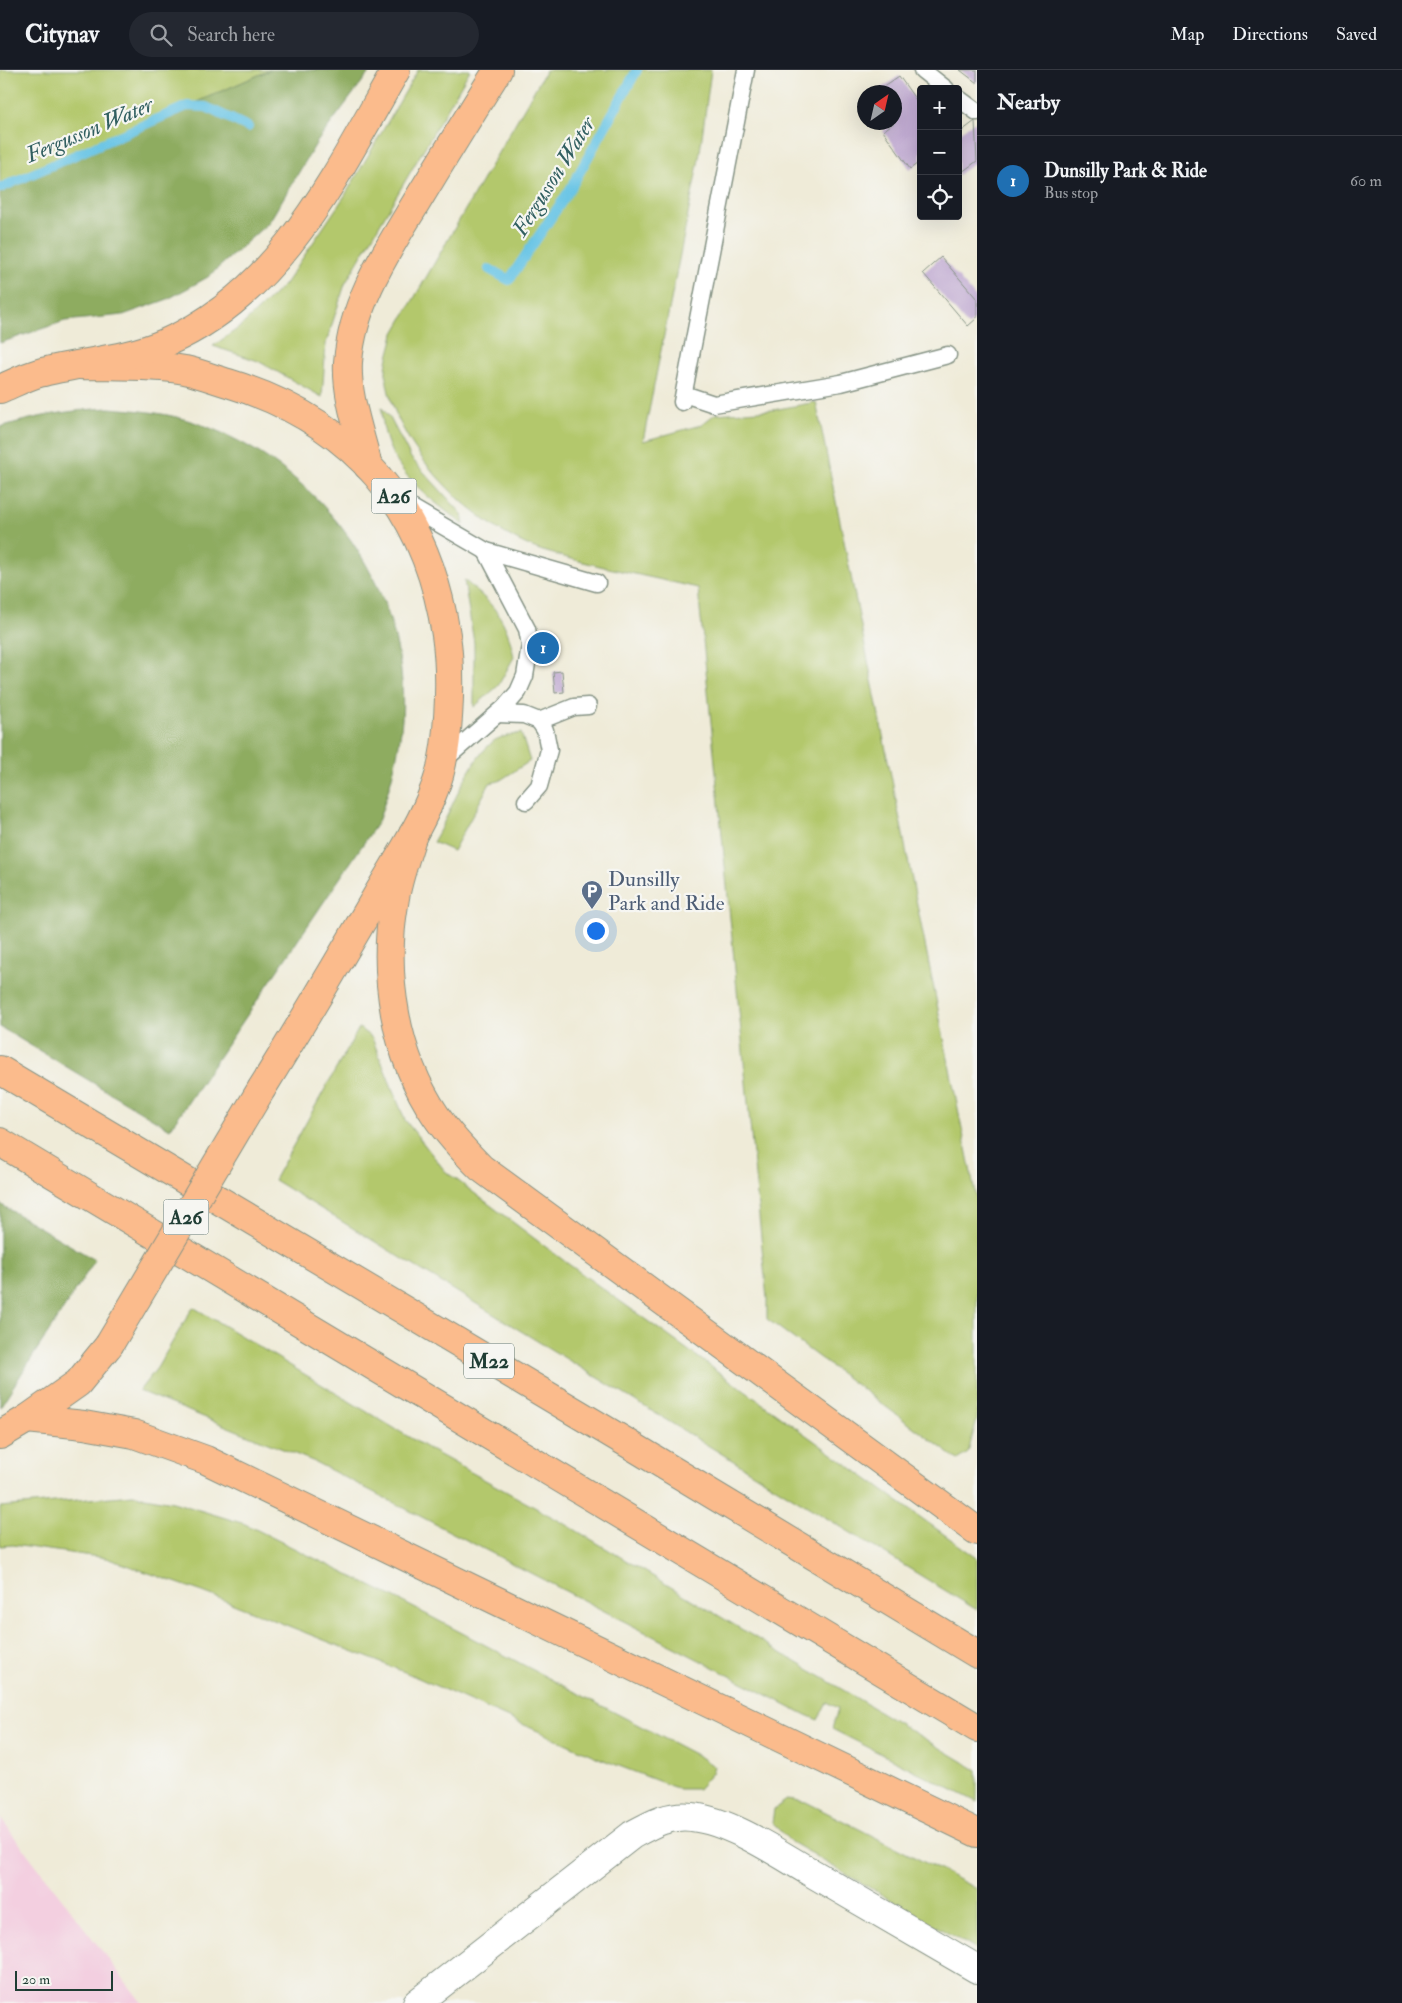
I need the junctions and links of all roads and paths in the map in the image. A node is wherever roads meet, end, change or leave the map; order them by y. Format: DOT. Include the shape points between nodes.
graph roads {
  1 [pos="396,70"];
  2 [pos="498,70"];
  3 [pos="746,70"];
  4 [pos="922,70"];
  5 [pos="941,85"];
  6 [pos="962,101"];
  7 [pos="977,112"];
  8 [pos="948,355"];
  9 [pos="79,366"];
  10 [pos="0,389"];
  11 [pos="368,466"];
  12 [pos="396,498"];
  13 [pos="486,551"];
  14 [pos="597,583"];
  15 [pos="588,706"];
  16 [pos="498,714"];
  17 [pos="539,722"];
  18 [pos="443,760"];
  19 [pos="526,801"];
  20 [pos="413,834"];
  21 [pos="0,1070"];
  22 [pos="0,1142"];
  23 [pos="27,1419"];
  24 [pos="0,1435"];
  25 [pos="977,1531"];
  26 [pos="977,1654"];
  27 [pos="977,1728"];
  28 [pos="977,1832"];
  29 [pos="977,1969"];
  30 [pos="417,2003"];
  1 -- 9 [label="highway, A26" via="316,206 250,287 223,309 168,342 138,353"];
  2 -- 11 [label="highway, A26" via="396,237 357,312 348,363 349,380"];
  3 -- 8 [label="lane" via="683,398 714,404 841,382"];
  4 -- 5 [label="lane"];
  6 -- 7 [label="lane"];
  9 -- 10 [label="highway, A26" via="38,374"];
  9 -- 11 [label="highway, A26" via="150,366 186,370 248,390 318,423"];
  11 -- 12 [label="highway, A26"];
  12 -- 13 [label="lane"];
  12 -- 18 [label="highway, A26" via="414,528 440,597 450,663"];
  13 -- 14 [label="lane"];
  13 -- 16 [label="lane" via="527,629 530,644 525,676 518,692"];
  15 -- 17 [label="lane" via="574,707"];
  16 -- 17 [label="lane" via="524,716"];
  16 -- 18 [label="lane"];
  17 -- 19 [label="lane" via="545,730 549,750 539,786"];
  18 -- 20 [label="highway, A26" via="434,790"];
  20 -- 23 [label="highway, A26, bridge" via="109,1345 78,1383"];
  20 -- 25 [label="highway" via="394,904 389,952 394,1006 406,1055 420,1088 455,1141 480,1168"];
  21 -- 26 [label="highway, M22"];
  22 -- 27 [label="highway"];
  23 -- 24 [label="highway, A26"];
  23 -- 28 [label="highway" via="134,1434 206,1460"];
  29 -- 30 [label="street" via="753,1839 712,1822 674,1816 632,1835"];
}
